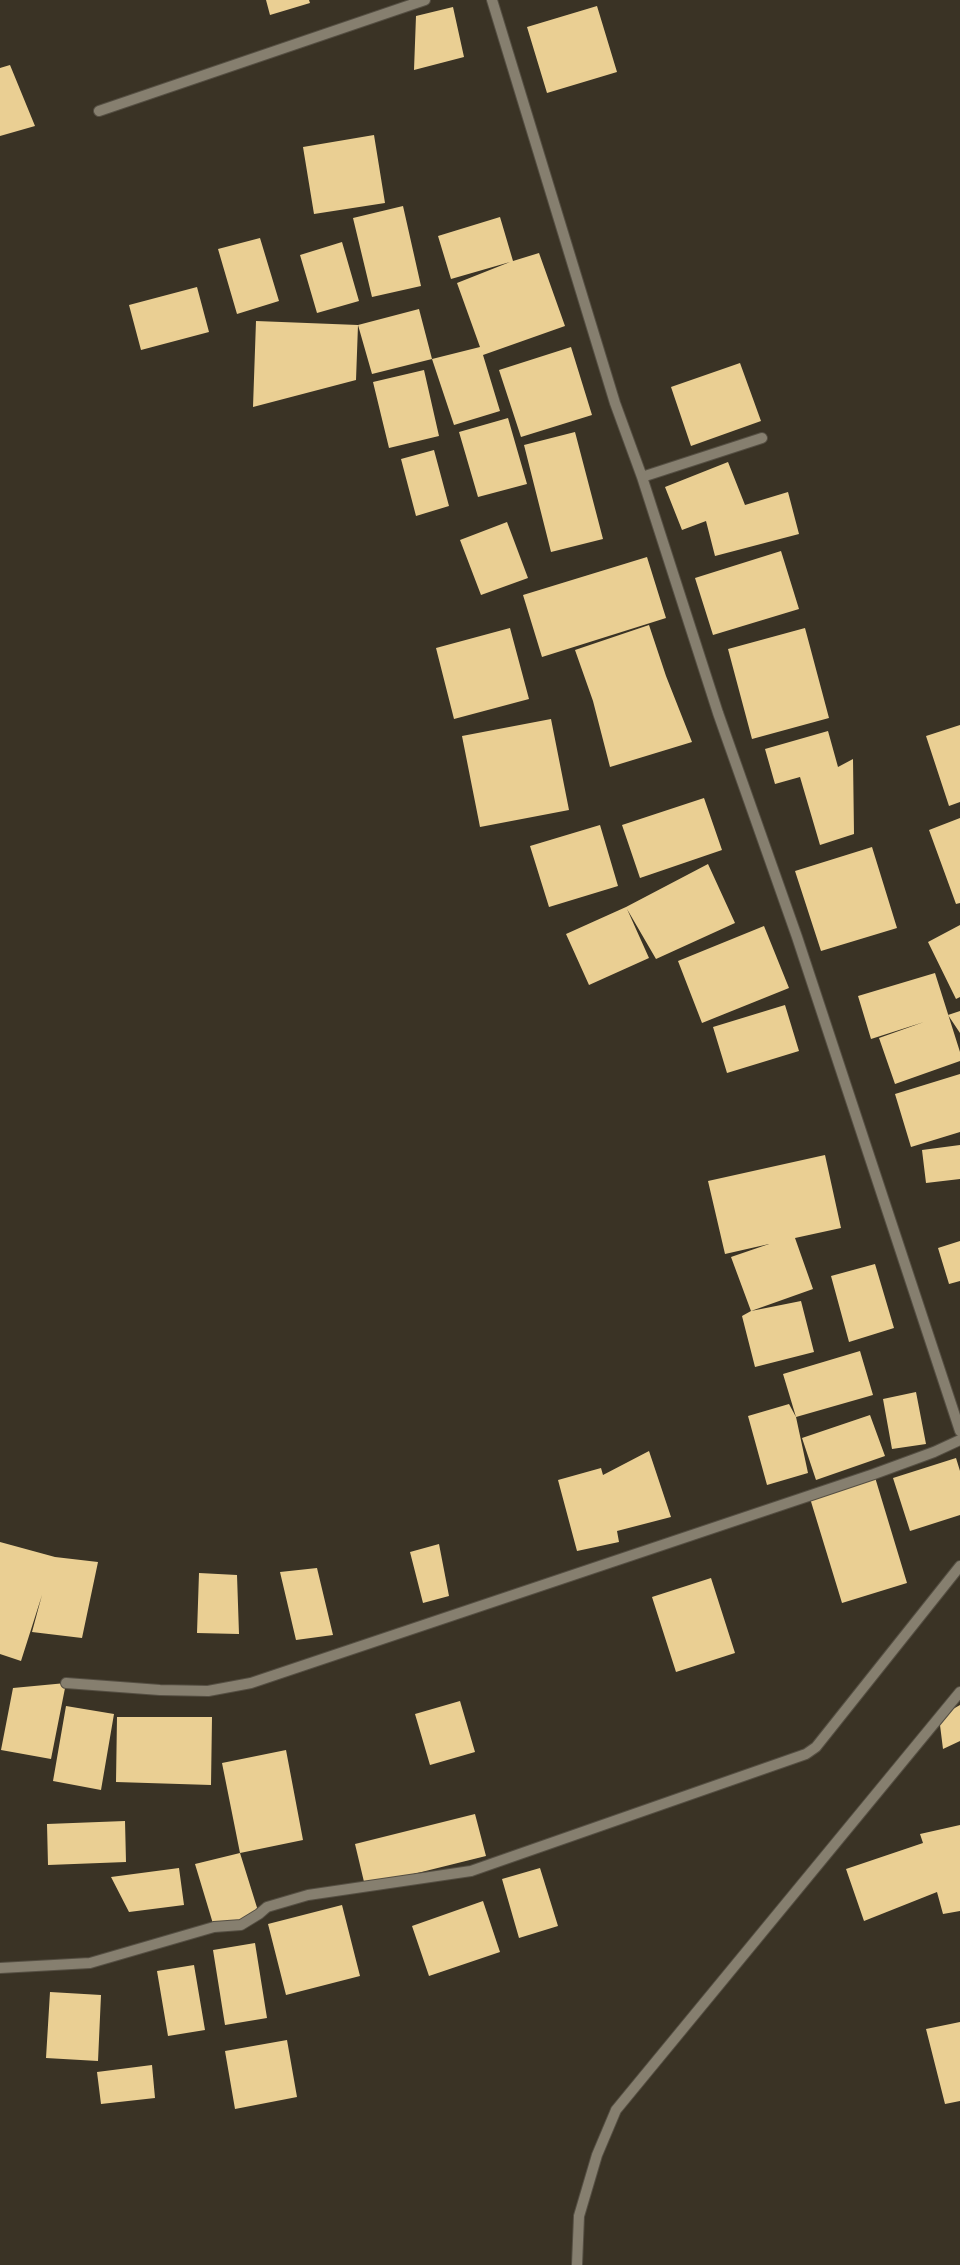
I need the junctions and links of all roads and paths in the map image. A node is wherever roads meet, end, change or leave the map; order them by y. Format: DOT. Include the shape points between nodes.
graph roads {
  1 [pos="425,0"];
  2 [pos="492,0"];
  3 [pos="99,111"];
  4 [pos="762,438"];
  5 [pos="642,478"];
  6 [pos="960,1431"];
  7 [pos="960,1440"];
  8 [pos="960,1566"];
  9 [pos="66,1683"];
  10 [pos="960,1692"];
  11 [pos="0,1968"];
  12 [pos="577,2265"];
  1 -- 3 [label="street"];
  2 -- 5 [label="street" via="615,403"];
  4 -- 5 [label="street"];
  5 -- 6 [label="street"];
  7 -- 9 [label="street" via="874,1474 251,1683 208,1691"];
  8 -- 11 [label="street" via="816,1747 806,1754 471,1871 308,1895 267,1907 241,1924 214,1927 90,1963"];
  10 -- 12 [label="street" via="616,2110 597,2155 579,2216"];
}
